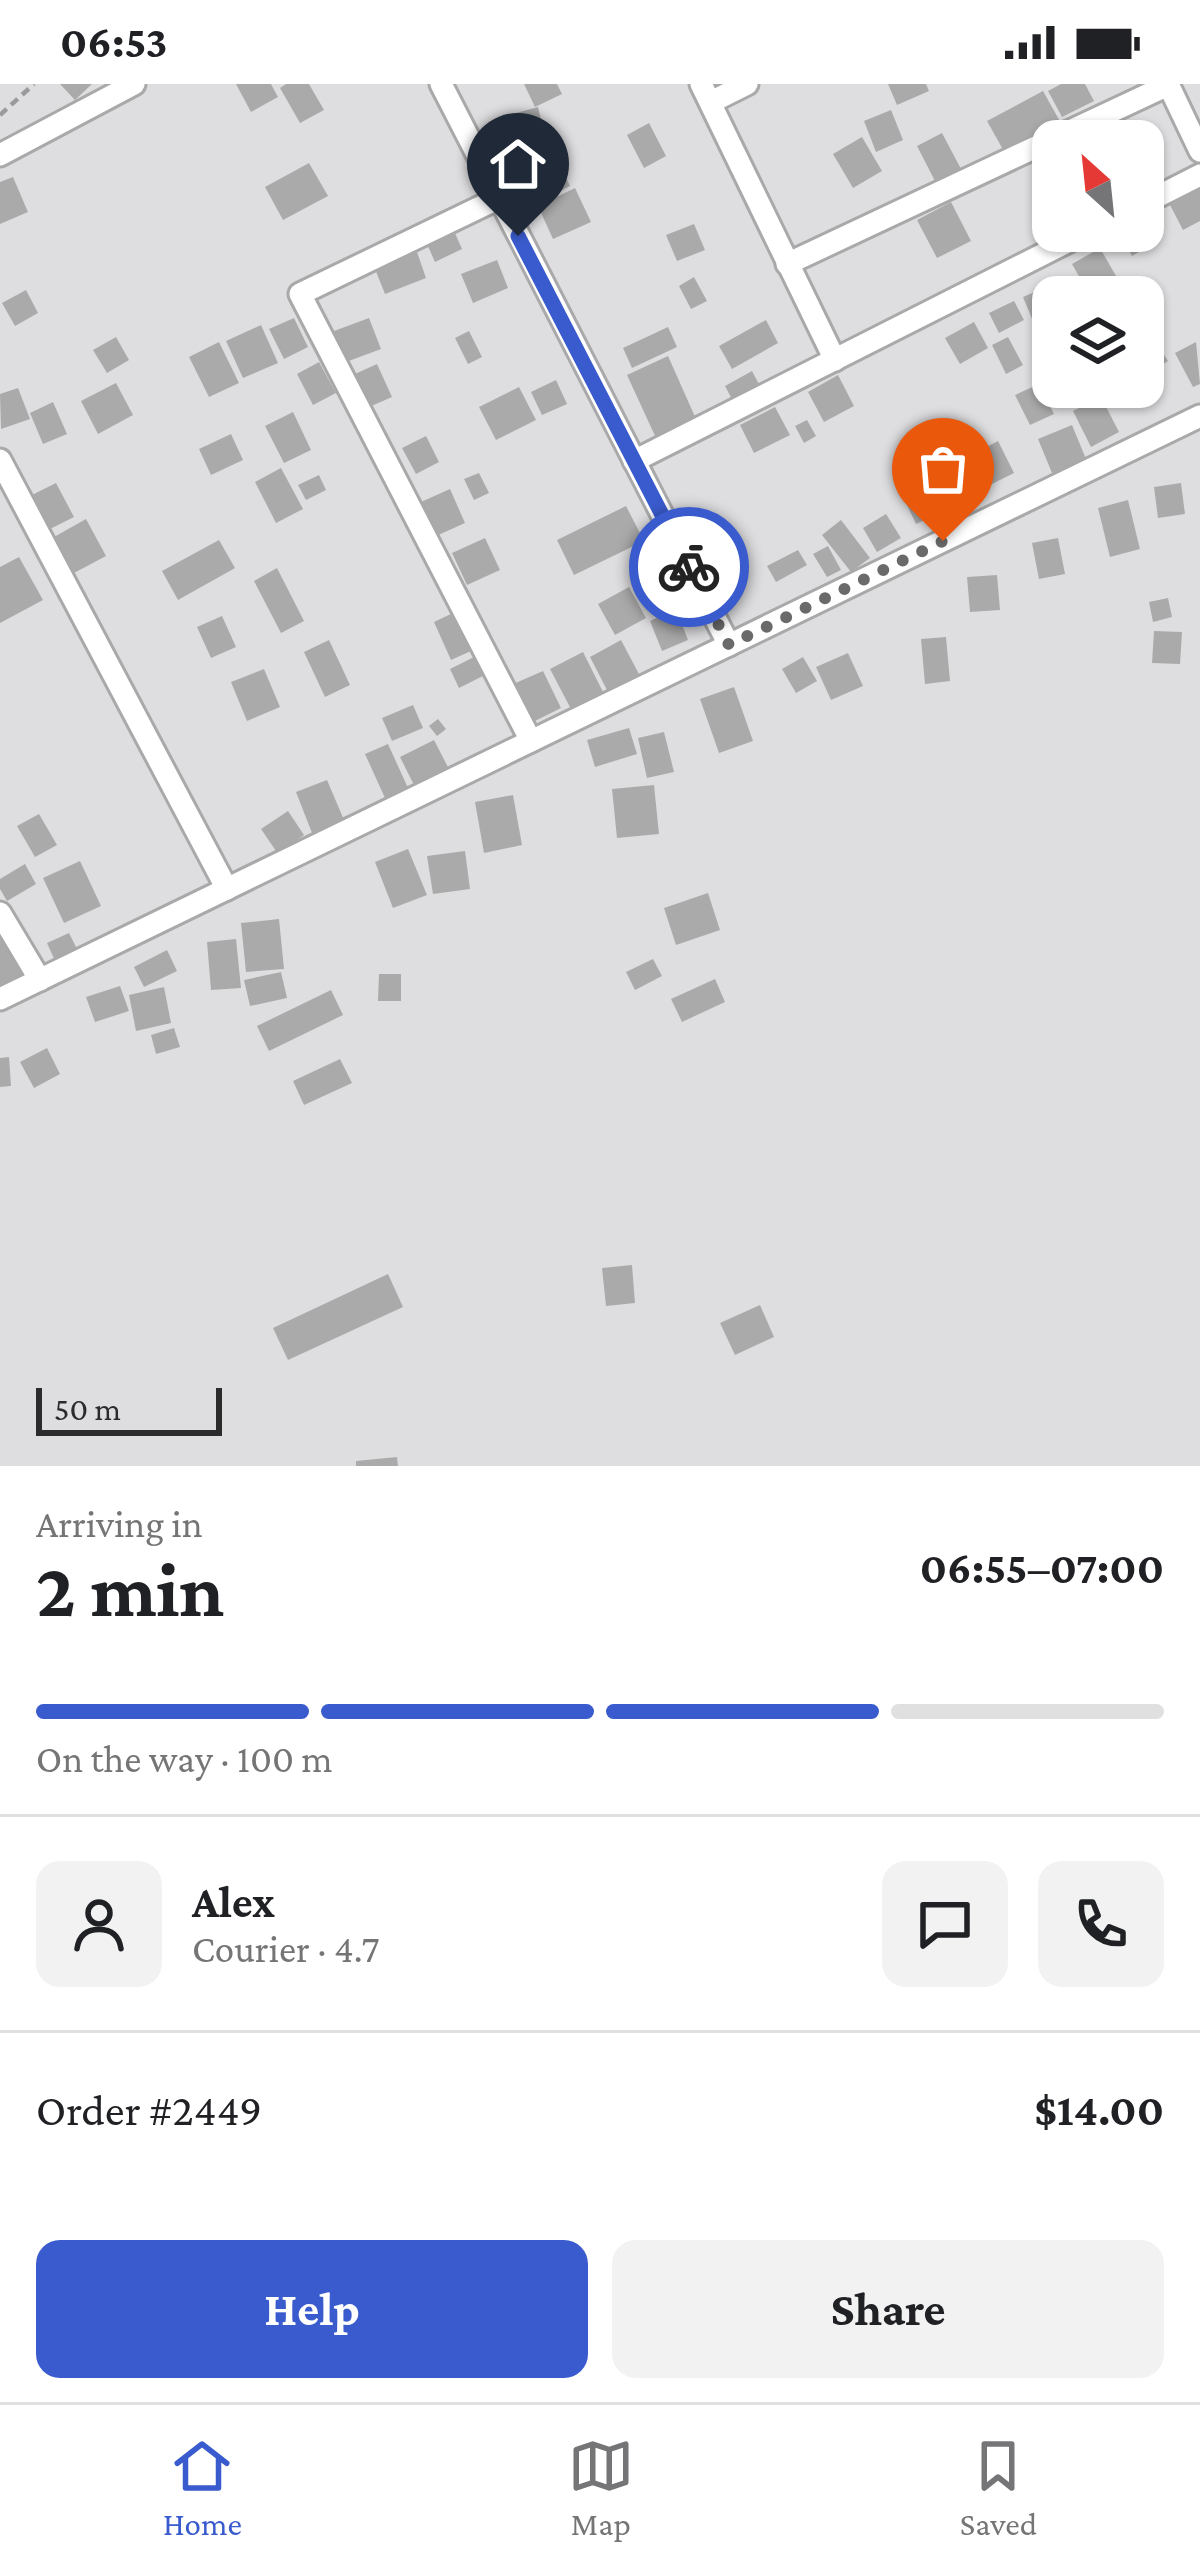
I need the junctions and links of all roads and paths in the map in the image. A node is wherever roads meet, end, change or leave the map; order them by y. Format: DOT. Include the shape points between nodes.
graph roads {
  1 [pos="14,84"];
  2 [pos="34,84"];
  3 [pos="134,84"];
  4 [pos="440,84"];
  5 [pos="747,84"];
  6 [pos="1168,84"];
  7 [pos="706,93"];
  8 [pos="21,97"];
  9 [pos="0,115"];
  10 [pos="1200,151"];
  11 [pos="0,154"];
  12 [pos="1200,175"];
  13 [pos="1164,193"];
  14 [pos="499,198"];
  15 [pos="1048,252"];
  16 [pos="788,264"];
  17 [pos="835,360"];
  18 [pos="1200,416"];
  19 [pos="0,460"];
  20 [pos="634,461"];
  21 [pos="729,645"];
  22 [pos="531,741"];
  23 [pos="227,889"];
  24 [pos="0,914"];
  25 [pos="40,980"];
  26 [pos="0,999"];
  1 -- 8 [label="path"];
  2 -- 8 [label="path"];
  3 -- 11 [label="street"];
  4 -- 14 [label="street"];
  5 -- 7 [label="street"];
  6 -- 10 [label="street"];
  6 -- 16 [label="street"];
  7 -- 16 [label="street"];
  8 -- 9 [label="path"];
  12 -- 13 [label="street"];
  14 -- 20 [label="street"];
  14 -- 22 [label="street" via="300,294"];
  15 -- 17 [label="street"];
  16 -- 17 [label="street"];
  17 -- 20 [label="street"];
  18 -- 21 [label="street"];
  19 -- 23 [label="street"];
  20 -- 21 [label="street"];
  21 -- 22 [label="street"];
  22 -- 23 [label="street"];
  23 -- 25 [label="street"];
  24 -- 25 [label="street"];
  25 -- 26 [label="street"];
}
